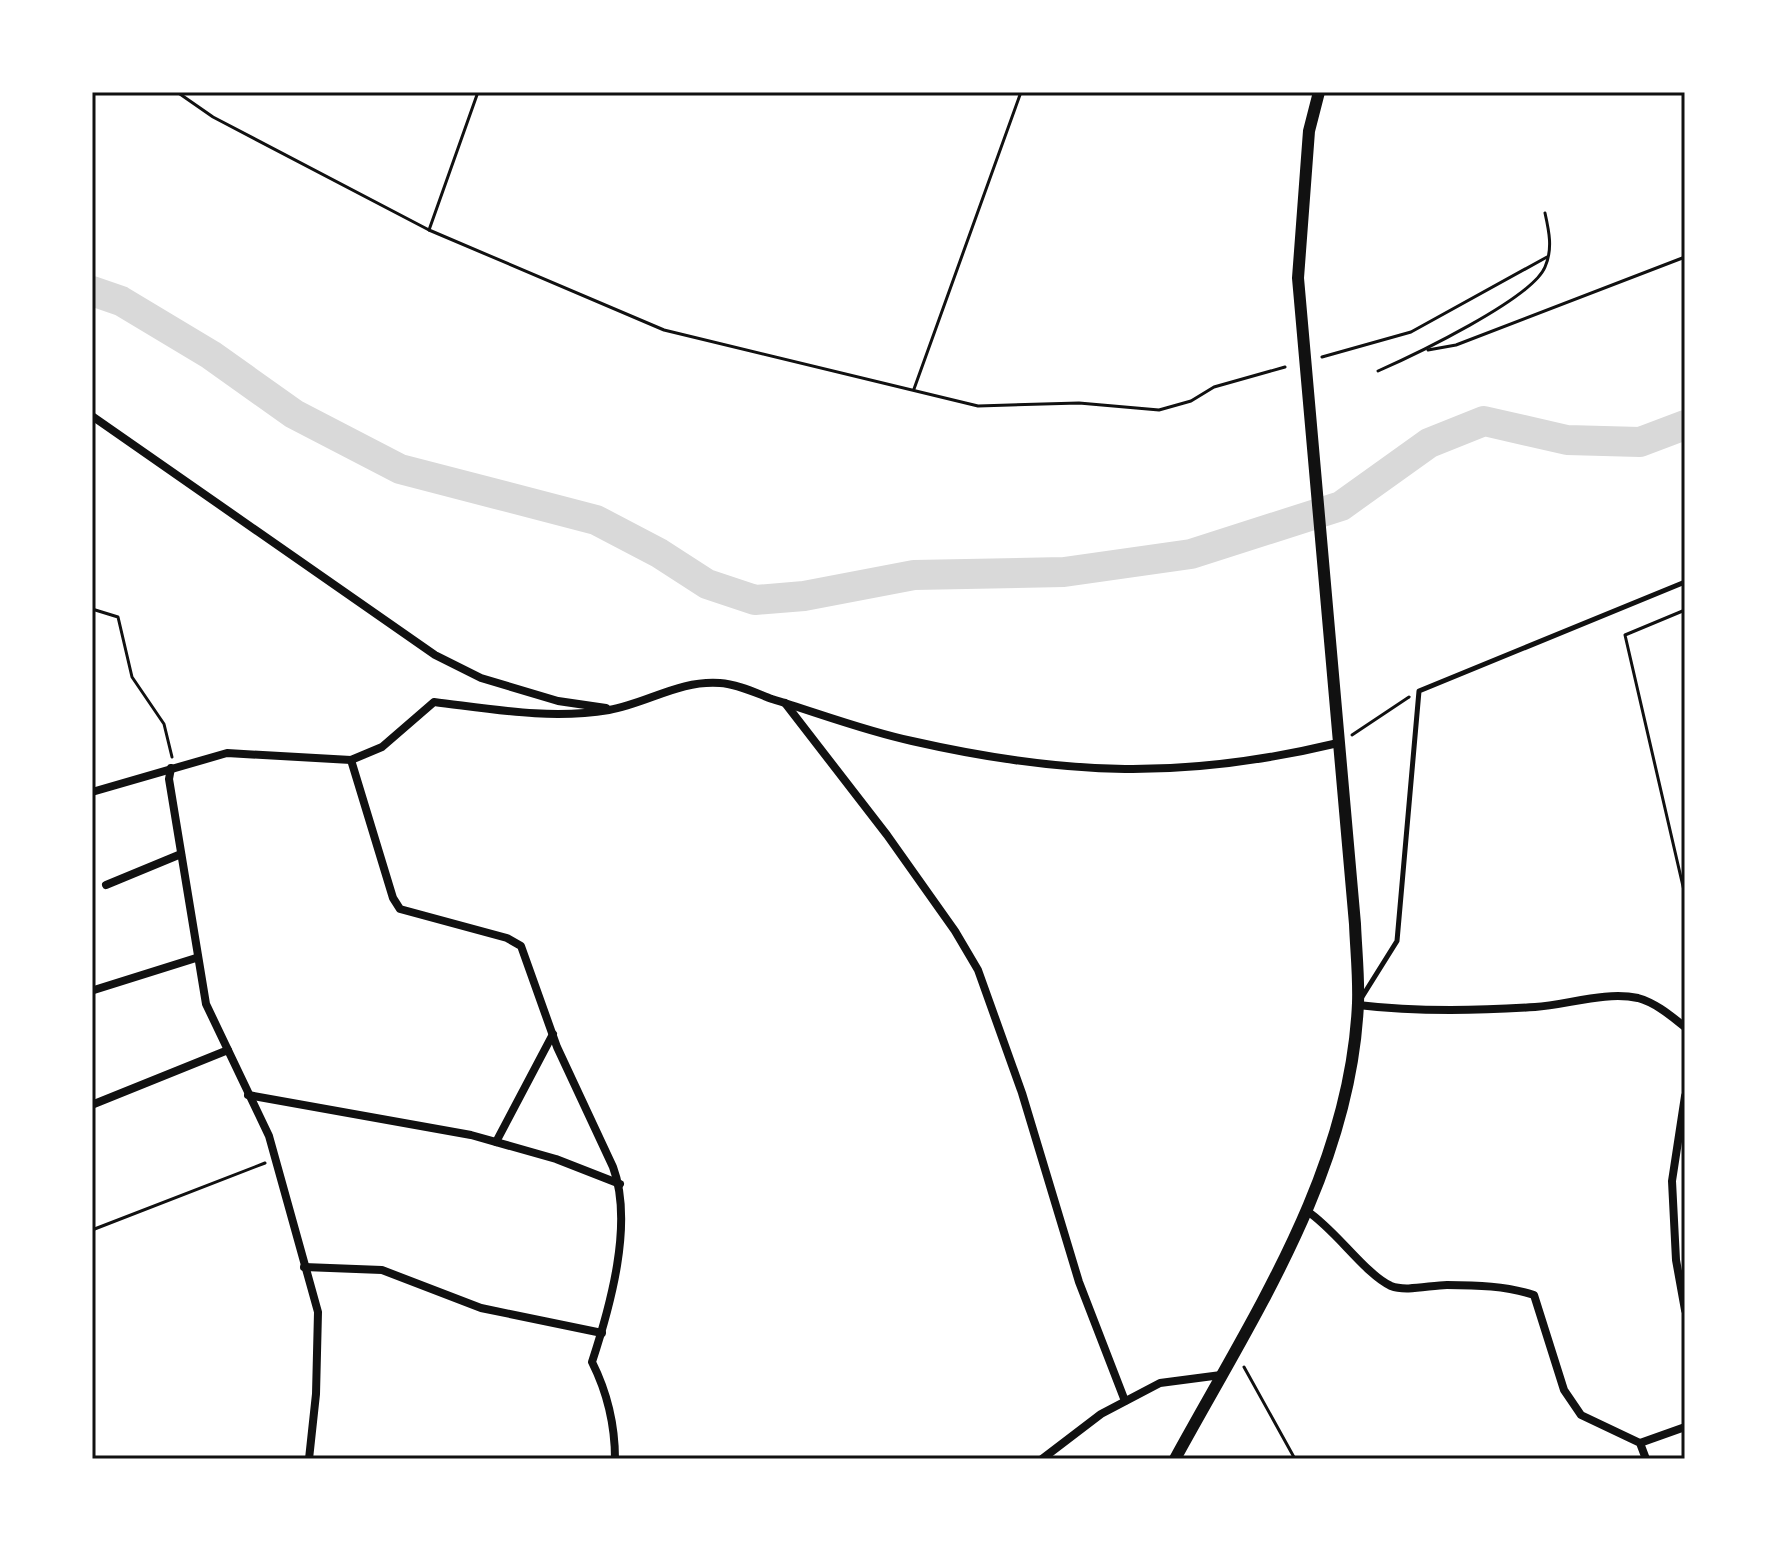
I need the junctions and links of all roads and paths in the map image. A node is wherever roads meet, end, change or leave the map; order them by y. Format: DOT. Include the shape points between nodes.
graph roads {
  1 [pos="177,92"];
  2 [pos="478,92"];
  3 [pos="1021,92"];
  4 [pos="1319,92"];
  5 [pos="1545,213"];
  6 [pos="429,230"];
  7 [pos="1547,257"];
  8 [pos="1685,257"];
  9 [pos="1428,350"];
  10 [pos="1322,357"];
  11 [pos="1285,367"];
  12 [pos="1378,371"];
  13 [pos="914,389"];
  14 [pos="92,416"];
  15 [pos="1685,582"];
  16 [pos="92,609"];
  17 [pos="1685,610"];
  18 [pos="1419,691"];
  19 [pos="785,702"];
  20 [pos="611,709"];
  21 [pos="1338,743"];
  22 [pos="351,760"];
  23 [pos="171,768"];
  24 [pos="92,792"];
  25 [pos="181,854"];
  26 [pos="106,885"];
  27 [pos="1685,895"];
  28 [pos="196,958"];
  29 [pos="94,990"];
  30 [pos="1358,1005"];
  31 [pos="1685,1027"];
  32 [pos="553,1034"];
  33 [pos="228,1050"];
  34 [pos="248,1095"];
  35 [pos="1685,1096"];
  36 [pos="94,1104"];
  37 [pos="1682,1138"];
  38 [pos="496,1142"];
  39 [pos="276,1159"];
  40 [pos="620,1184"];
  41 [pos="1307,1211"];
  42 [pos="92,1230"];
  43 [pos="304,1267"];
  44 [pos="1685,1310"];
  45 [pos="602,1333"];
  46 [pos="1234,1350"];
  47 [pos="1221,1375"];
  48 [pos="1125,1401"];
  49 [pos="1685,1427"];
  50 [pos="1640,1443"];
  51 [pos="309,1459"];
  52 [pos="615,1459"];
  53 [pos="1042,1459"];
  54 [pos="1175,1459"];
  55 [pos="1295,1459"];
  56 [pos="1646,1459"];
  1 -- 6 [label="path" via="213,117"];
  2 -- 6 [label="path"];
  3 -- 13 [label="path"];
  4 -- 21 [label="street" via="1309,131 1298,278"];
  5 -- 7 [label="path" via="1551,238"];
  6 -- 13 [label="path" via="664,330"];
  7 -- 9 [label="path" via="1545,269 1528,288"];
  7 -- 10 [label="path" via="1411,332"];
  8 -- 9 [label="path" via="1456,345"];
  9 -- 12 [label="path"];
  11 -- 13 [label="path" via="1214,387 1191,401 1159,410 1079,403 978,406"];
  14 -- 20 [label="street" via="435,655 481,678 558,701"];
  15 -- 18 [label="lane"];
  16 -- 23 [label="path" via="118,617 132,677 164,724"];
  17 -- 27 [label="path" via="1625,635"];
  18 -- 21 [label="path"];
  18 -- 30 [label="lane" via="1397,941"];
  19 -- 20 [label="street" via="722,683 687,684"];
  19 -- 21 [label="street" via="911,741 1086,770 1210,767 1264,761"];
  19 -- 48 [label="street" via="887,835 978,970 1079,1282"];
  20 -- 22 [label="street" via="547,715 434,702 382,747"];
  21 -- 30 [label="street"];
  22 -- 23 [label="street" via="227,753"];
  22 -- 32 [label="street" via="400,909 521,946"];
  23 -- 24 [label="street"];
  23 -- 25 [label="street"];
  25 -- 26 [label="street"];
  25 -- 28 [label="street"];
  28 -- 29 [label="street"];
  28 -- 33 [label="street" via="206,1004"];
  30 -- 31 [label="street" via="1405,1011 1638,998"];
  30 -- 41 [label="street" via="1345,1091"];
  32 -- 38 [label="street"];
  32 -- 40 [label="street"];
  33 -- 34 [label="street"];
  33 -- 36 [label="street"];
  34 -- 38 [label="street"];
  34 -- 43 [label="street" via="269,1136"];
  35 -- 37 [label="street"];
  37 -- 44 [label="street" via="1672,1181"];
  38 -- 40 [label="street"];
  39 -- 42 [label="path"];
  40 -- 45 [label="street" via="621,1220"];
  41 -- 46 [label="street"];
  41 -- 50 [label="street" via="1394,1288 1450,1285 1534,1295 1564,1390 1581,1415"];
  43 -- 45 [label="street" via="382,1270 481,1308"];
  43 -- 51 [label="street" via="318,1312"];
  45 -- 52 [label="street" via="592,1362 612,1415"];
  46 -- 47 [label="street"];
  46 -- 55 [label="path"];
  47 -- 48 [label="street" via="1160,1383"];
  47 -- 54 [label="street"];
  48 -- 53 [label="street"];
  49 -- 50 [label="street"];
  50 -- 56 [label="street"];
}
